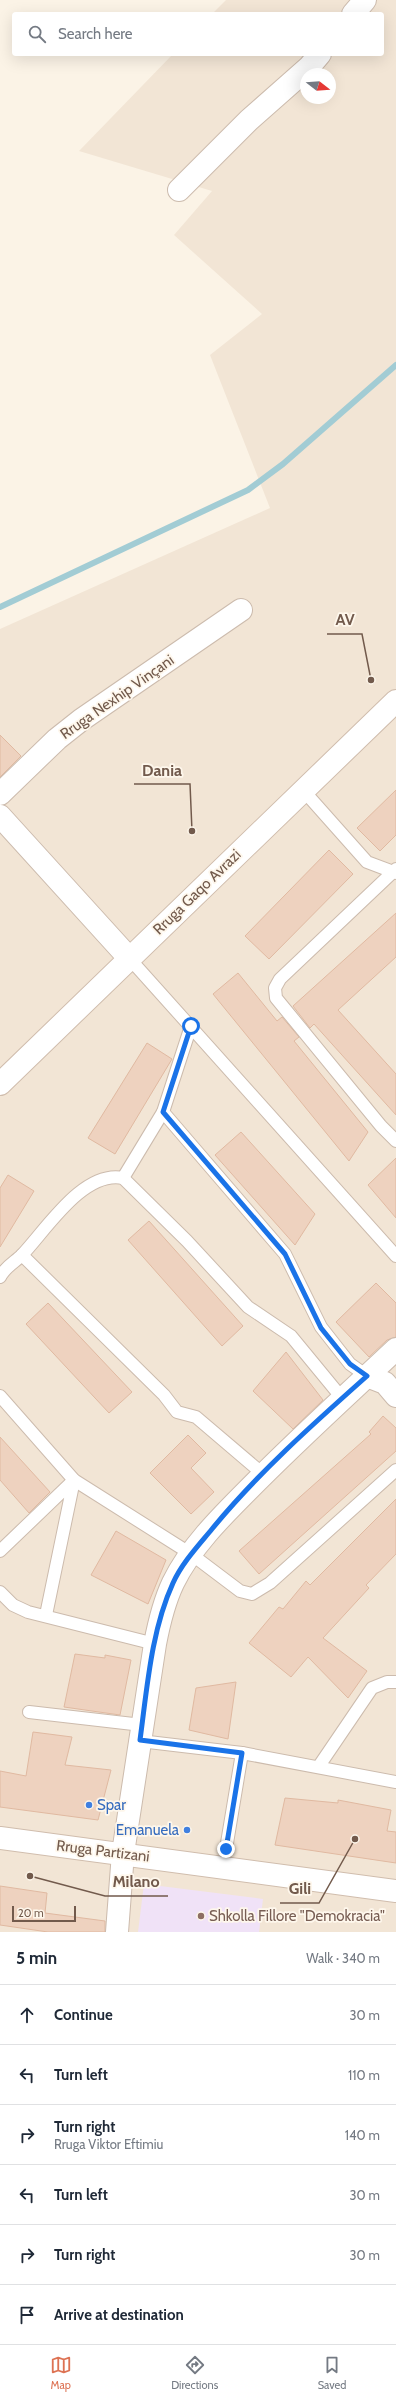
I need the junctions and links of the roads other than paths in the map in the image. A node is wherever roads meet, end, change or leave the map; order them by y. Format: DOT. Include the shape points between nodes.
graph roads {
  1 [pos="365,0"];
  2 [pos="355,12"];
  3 [pos="318,56"];
  4 [pos="179,190"];
  5 [pos="241,610"];
  6 [pos="396,701"];
  7 [pos="303,790"];
  8 [pos="0,794"];
  9 [pos="0,816"];
  10 [pos="395,872"];
  11 [pos="129,958"];
  12 [pos="191,1026"];
  13 [pos="0,1084"];
  14 [pos="163,1112"];
  15 [pos="396,1141"];
  16 [pos="123,1178"];
  17 [pos="22,1255"];
  18 [pos="396,1256"];
  19 [pos="0,1277"];
  20 [pos="396,1349"];
  21 [pos="367,1376"];
  22 [pos="0,1396"];
  23 [pos="396,1396"];
  24 [pos="342,1398"];
  25 [pos="396,1470"];
  26 [pos="263,1474"];
  27 [pos="74,1480"];
  28 [pos="0,1551"];
  29 [pos="192,1554"];
  30 [pos="0,1592"];
  31 [pos="46,1615"];
  32 [pos="155,1644"];
  33 [pos="396,1682"];
  34 [pos="29,1712"];
  35 [pos="141,1733"];
  36 [pos="242,1753"];
  37 [pos="319,1766"];
  38 [pos="396,1782"];
  39 [pos="0,1838"];
  40 [pos="226,1849"];
  41 [pos="123,1853"];
  42 [pos="396,1891"];
  43 [pos="117,1932"];
  1 -- 2 [label="street"];
  3 -- 4 [label="street"];
  5 -- 8 [label="street, Rruga Nexhip Vinçani" via="81,720 57,739"];
  6 -- 7 [label="street, Rruga Gaqo Avrazi"];
  7 -- 10 [label="lane" via="367,862"];
  7 -- 11 [label="street, Rruga Gaqo Avrazi"];
  9 -- 11 [label="street"];
  10 -- 15 [label="lane" via="280,979 275,988 276,998"];
  11 -- 12 [label="lane"];
  11 -- 13 [label="street, Rruga Gaqo Avrazi"];
  12 -- 14 [label="lane"];
  12 -- 18 [label="lane"];
  14 -- 16 [label="lane"];
  14 -- 21 [label="lane" via="285,1254 321,1328 350,1364"];
  16 -- 17 [label="lane" via="112,1176 97,1180 55,1215"];
  16 -- 24 [label="lane" via="187,1241 248,1307 291,1336"];
  17 -- 19 [label="lane"];
  17 -- 26 [label="lane" via="177,1412 196,1417"];
  20 -- 21 [label="street"];
  21 -- 23 [label="street" via="385,1383"];
  21 -- 24 [label="street"];
  22 -- 27 [label="lane"];
  24 -- 26 [label="street"];
  25 -- 29 [label="lane" via="270,1584 252,1594 240,1590"];
  26 -- 29 [label="street"];
  27 -- 28 [label="lane"];
  27 -- 29 [label="lane"];
  27 -- 31 [label="lane"];
  29 -- 32 [label="street" via="173,1583"];
  30 -- 31 [label="lane" via="13,1606"];
  31 -- 32 [label="lane"];
  32 -- 35 [label="street"];
  33 -- 37 [label="lane" via="386,1682 372,1688"];
  34 -- 35 [label="lane"];
  35 -- 36 [label="lane"];
  35 -- 41 [label="street"];
  36 -- 37 [label="lane"];
  36 -- 40 [label="lane"];
  37 -- 38 [label="lane"];
  39 -- 41 [label="street, Rruga Partizani"];
  41 -- 42 [label="street, Rruga Partizani"];
  41 -- 43 [label="street"];
}
